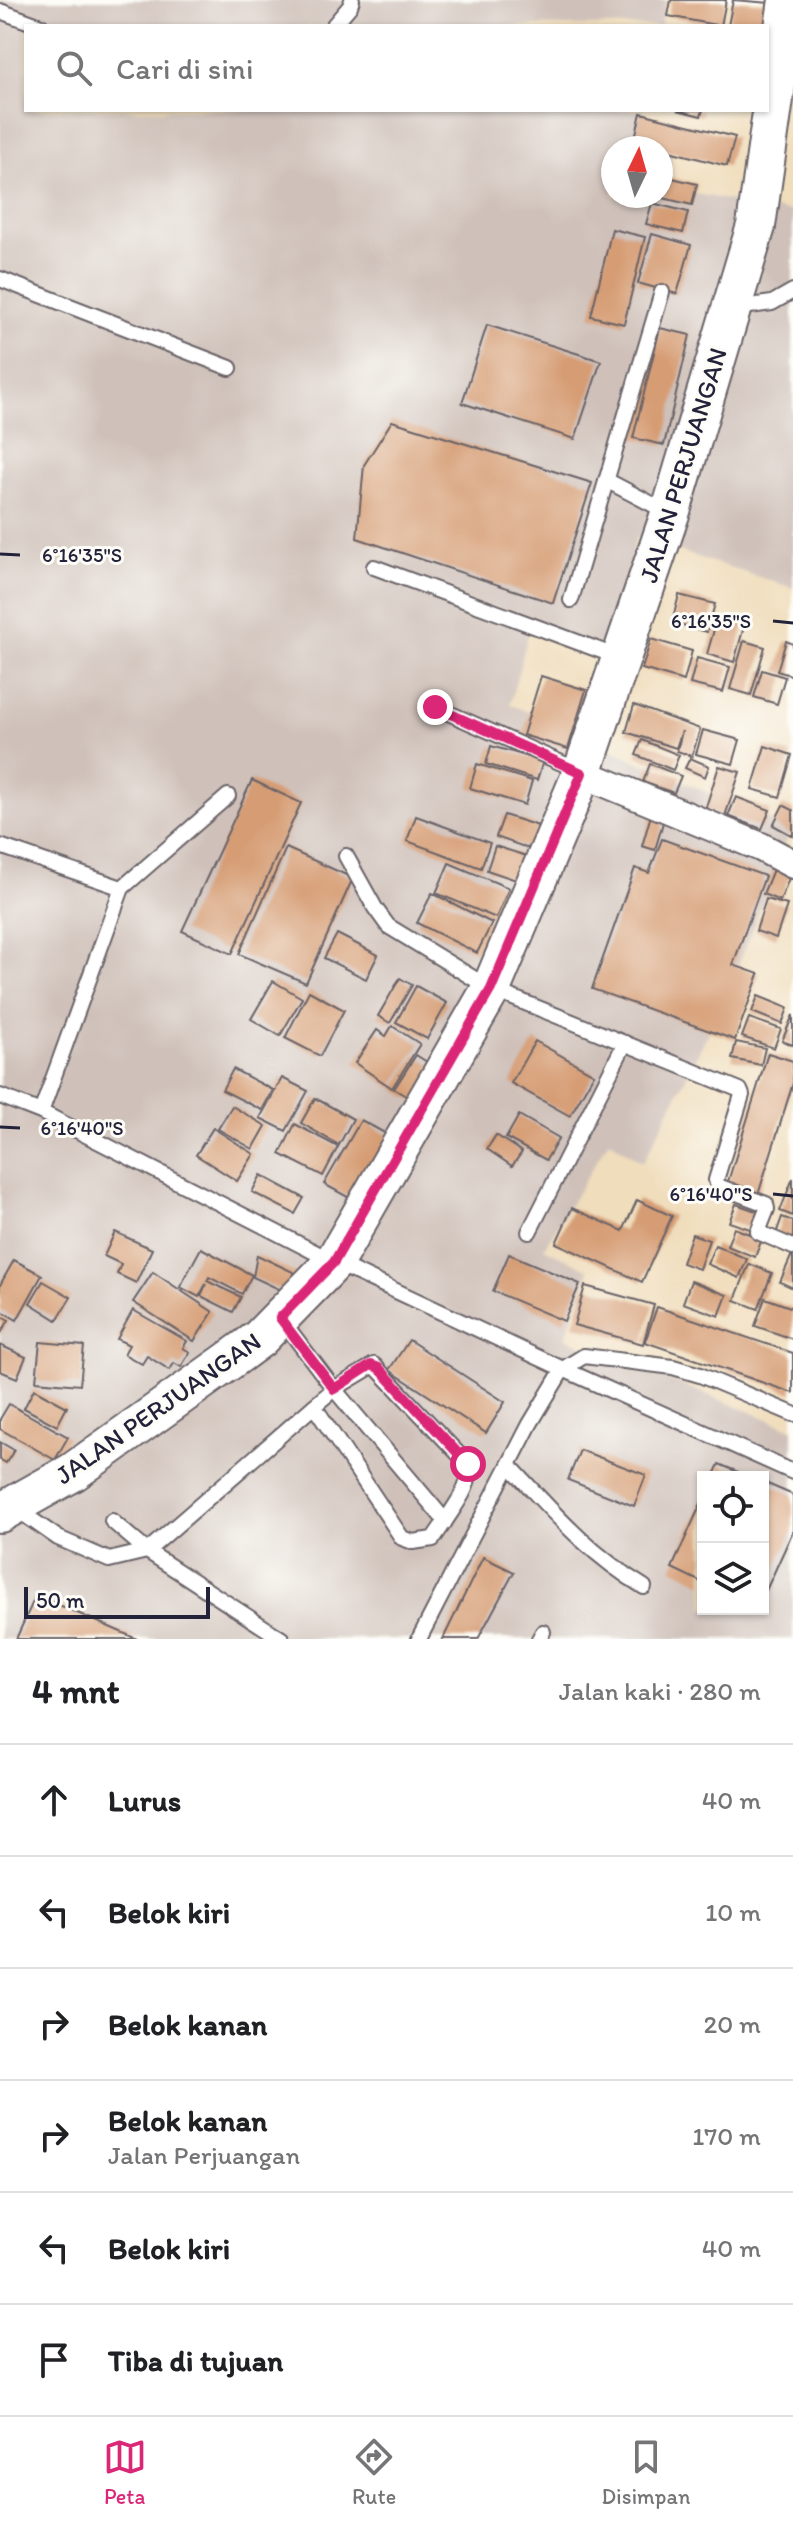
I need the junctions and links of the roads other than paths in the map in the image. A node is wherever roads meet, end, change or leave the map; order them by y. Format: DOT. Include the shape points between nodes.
graph roads {
  1 [pos="352,0"];
  2 [pos="788,0"];
  3 [pos="0,11"];
  4 [pos="36,24"];
  5 [pos="335,24"];
  6 [pos="0,279"];
  7 [pos="793,291"];
  8 [pos="662,292"];
  9 [pos="731,308"];
  10 [pos="230,368"];
  11 [pos="606,480"];
  12 [pos="669,534"];
  13 [pos="374,567"];
  14 [pos="571,600"];
  15 [pos="622,658"];
  16 [pos="435,707"];
  17 [pos="582,773"];
  18 [pos="228,796"];
  19 [pos="0,846"];
  20 [pos="346,856"];
  21 [pos="793,864"];
  22 [pos="122,888"];
  23 [pos="491,989"];
  24 [pos="625,1043"];
  25 [pos="0,1096"];
  26 [pos="41,1112"];
  27 [pos="529,1232"];
  28 [pos="793,1247"];
  29 [pos="334,1262"];
  30 [pos="280,1318"];
  31 [pos="563,1369"];
  32 [pos="334,1389"];
  33 [pos="314,1406"];
  34 [pos="793,1414"];
  35 [pos="509,1465"];
  36 [pos="793,1472"];
  37 [pos="6,1510"];
  38 [pos="112,1521"];
  39 [pos="444,1523"];
  40 [pos="147,1551"];
  41 [pos="644,1587"];
  42 [pos="282,1639"];
  43 [pos="419,1639"];
  1 -- 5 [label="lane"];
  2 -- 9 [label="street, JALAN PERJUANGAN" via="762,200"];
  3 -- 4 [label="lane"];
  6 -- 10 [label="lane"];
  7 -- 9 [label="lane" via="772,303"];
  8 -- 11 [label="lane"];
  9 -- 12 [label="street, JALAN PERJUANGAN"];
  11 -- 12 [label="lane"];
  11 -- 14 [label="lane"];
  12 -- 15 [label="street, JALAN PERJUANGAN"];
  13 -- 15 [label="lane"];
  15 -- 17 [label="street, JALAN PERJUANGAN"];
  16 -- 17 [label="lane"];
  17 -- 21 [label="street"];
  17 -- 23 [label="street, JALAN PERJUANGAN"];
  18 -- 22 [label="lane"];
  19 -- 22 [label="lane"];
  20 -- 23 [label="lane" via="388,926"];
  22 -- 26 [label="lane"];
  23 -- 24 [label="lane"];
  23 -- 29 [label="street, JALAN PERJUANGAN"];
  24 -- 27 [label="lane"];
  24 -- 28 [label="lane" via="740,1090 718,1186 766,1204 758,1232"];
  25 -- 26 [label="lane"];
  26 -- 29 [label="lane"];
  29 -- 30 [label="street, JALAN PERJUANGAN"];
  29 -- 31 [label="lane"];
  30 -- 32 [label="lane"];
  30 -- 37 [label="street, JALAN PERJUANGAN" via="259,1339 73,1472"];
  31 -- 34 [label="lane" via="584,1356 673,1367"];
  31 -- 35 [label="lane"];
  31 -- 36 [label="lane"];
  32 -- 33 [label="lane"];
  32 -- 39 [label="lane"];
  32 -- 39 [label="lane" via="371,1365 379,1368 468,1464 467,1484"];
  33 -- 39 [label="lane" via="402,1538 433,1539"];
  33 -- 40 [label="lane"];
  35 -- 41 [label="lane" via="586,1546"];
  35 -- 43 [label="lane"];
  37 -- 40 [label="lane" via="109,1560"];
  38 -- 40 [label="lane"];
  40 -- 42 [label="lane"];
}
